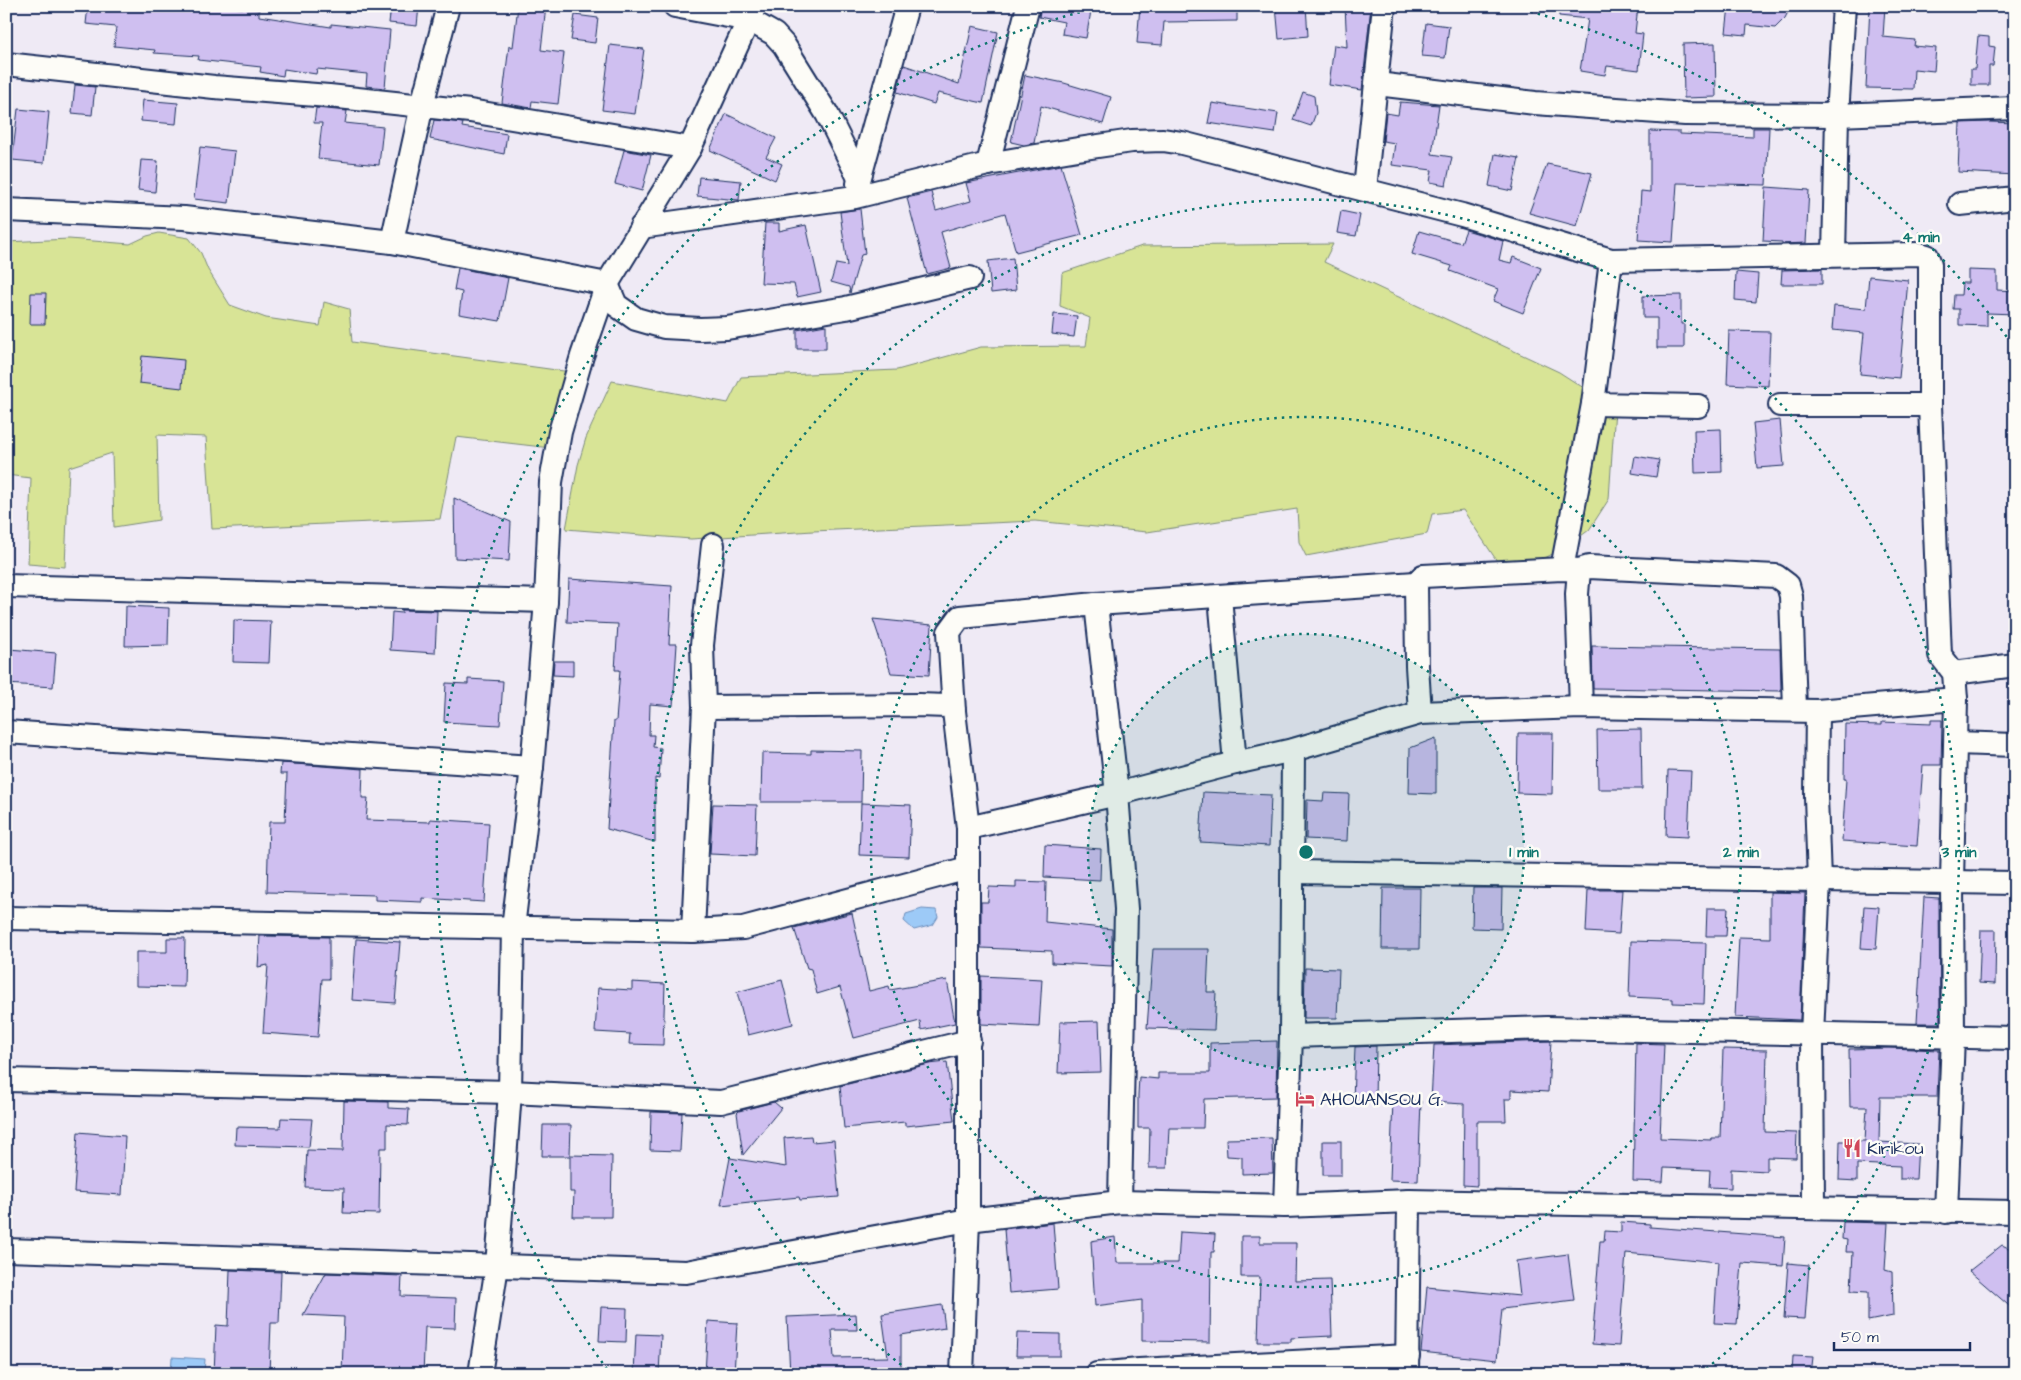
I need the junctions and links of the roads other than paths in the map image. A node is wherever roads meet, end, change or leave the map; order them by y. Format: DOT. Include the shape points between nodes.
graph roads {
  1 [pos="448,6"];
  2 [pos="675,6"];
  3 [pos="907,6"];
  4 [pos="1028,6"];
  5 [pos="1384,6"];
  6 [pos="1844,6"];
  7 [pos="752,13"];
  8 [pos="6,64"];
  9 [pos="1377,84"];
  10 [pos="422,105"];
  11 [pos="2015,108"];
  12 [pos="1837,114"];
  13 [pos="690,148"];
  14 [pos="988,164"];
  15 [pos="857,187"];
  16 [pos="1365,189"];
  17 [pos="2015,198"];
  18 [pos="1960,204"];
  19 [pos="6,210"];
  20 [pos="641,227"];
  21 [pos="392,242"];
  22 [pos="1834,255"];
  23 [pos="1611,260"];
  24 [pos="970,278"];
  25 [pos="608,284"];
  26 [pos="1593,404"];
  27 [pos="1780,405"];
  28 [pos="1698,406"];
  29 [pos="1930,406"];
  30 [pos="713,545"];
  31 [pos="1570,570"];
  32 [pos="1416,583"];
  33 [pos="6,586"];
  34 [pos="1220,597"];
  35 [pos="546,602"];
  36 [pos="1096,604"];
  37 [pos="2015,665"];
  38 [pos="1954,673"];
  39 [pos="1956,699"];
  40 [pos="704,707"];
  41 [pos="1580,707"];
  42 [pos="1806,710"];
  43 [pos="954,711"];
  44 [pos="1420,713"];
  45 [pos="6,732"];
  46 [pos="1956,743"];
  47 [pos="2015,745"];
  48 [pos="1293,750"];
  49 [pos="1236,763"];
  50 [pos="532,767"];
  51 [pos="1117,794"];
  52 [pos="968,828"];
  53 [pos="968,868"];
  54 [pos="1293,872"];
  55 [pos="1819,880"];
  56 [pos="1952,882"];
  57 [pos="2015,883"];
  58 [pos="6,918"];
  59 [pos="513,928"];
  60 [pos="692,931"];
  61 [pos="1812,1035"];
  62 [pos="1291,1036"];
  63 [pos="1953,1038"];
  64 [pos="2015,1038"];
  65 [pos="969,1041"];
  66 [pos="6,1080"];
  67 [pos="510,1092"];
  68 [pos="1409,1201"];
  69 [pos="1120,1202"];
  70 [pos="1285,1206"];
  71 [pos="1813,1207"];
  72 [pos="1946,1212"];
  73 [pos="2015,1212"];
  74 [pos="968,1220"];
  75 [pos="6,1250"];
  76 [pos="497,1266"];
  77 [pos="1408,1365"];
  78 [pos="480,1374"];
  79 [pos="962,1374"];
  80 [pos="1097,1374"];
  1 -- 10 [label="street"];
  2 -- 7 [label="street"];
  3 -- 15 [label="street"];
  4 -- 14 [label="street"];
  5 -- 9 [label="street"];
  6 -- 12 [label="street"];
  7 -- 13 [label="street"];
  7 -- 15 [label="street" via="784,45 827,114"];
  8 -- 10 [label="street"];
  9 -- 12 [label="street" via="1535,103 1685,114"];
  9 -- 16 [label="street"];
  10 -- 13 [label="street" via="494,114"];
  10 -- 21 [label="street"];
  11 -- 12 [label="street"];
  12 -- 22 [label="street"];
  13 -- 20 [label="street"];
  14 -- 15 [label="street"];
  14 -- 16 [label="street" via="1132,141 1163,140"];
  15 -- 20 [label="street"];
  16 -- 23 [label="street"];
  17 -- 18 [label="street"];
  19 -- 21 [label="street" via="184,218"];
  20 -- 25 [label="street"];
  21 -- 25 [label="street"];
  22 -- 23 [label="street"];
  22 -- 29 [label="street" via="1927,256 1930,264"];
  23 -- 26 [label="street"];
  24 -- 25 [label="street" via="846,308 727,328 700,329 664,327 636,319 616,305"];
  25 -- 35 [label="street" via="582,356 560,432 551,482"];
  26 -- 28 [label="street"];
  26 -- 31 [label="street"];
  27 -- 29 [label="street"];
  29 -- 38 [label="street" via="1940,655"];
  30 -- 40 [label="street" via="702,645"];
  31 -- 32 [label="street" via="1423,576"];
  31 -- 41 [label="street" via="1577,594"];
  31 -- 42 [label="street" via="1589,567 1776,576 1788,585 1791,596"];
  32 -- 34 [label="street"];
  32 -- 44 [label="street"];
  33 -- 35 [label="street"];
  34 -- 36 [label="street"];
  34 -- 49 [label="street"];
  35 -- 50 [label="street"];
  36 -- 43 [label="street" via="960,617 949,632"];
  36 -- 51 [label="street"];
  37 -- 38 [label="street"];
  38 -- 39 [label="street"];
  39 -- 42 [label="street"];
  39 -- 46 [label="street"];
  40 -- 43 [label="street" via="919,705 947,706"];
  40 -- 60 [label="street"];
  41 -- 42 [label="street"];
  41 -- 44 [label="street"];
  42 -- 55 [label="street" via="1816,797"];
  43 -- 52 [label="street"];
  44 -- 48 [label="street"];
  45 -- 50 [label="street"];
  46 -- 47 [label="street"];
  46 -- 56 [label="street"];
  48 -- 49 [label="street"];
  48 -- 54 [label="street"];
  49 -- 51 [label="street"];
  50 -- 59 [label="street"];
  51 -- 52 [label="street"];
  51 -- 69 [label="street" via="1126,909"];
  52 -- 53 [label="street"];
  53 -- 60 [label="street" via="743,928"];
  53 -- 65 [label="street"];
  54 -- 55 [label="street"];
  54 -- 62 [label="street"];
  55 -- 56 [label="street"];
  55 -- 61 [label="street"];
  56 -- 57 [label="street"];
  56 -- 63 [label="street"];
  58 -- 59 [label="street"];
  59 -- 60 [label="street"];
  59 -- 67 [label="street"];
  61 -- 62 [label="street" via="1547,1028"];
  61 -- 63 [label="street"];
  61 -- 71 [label="street"];
  62 -- 70 [label="street"];
  63 -- 64 [label="street"];
  63 -- 72 [label="street"];
  65 -- 67 [label="street" via="721,1102"];
  65 -- 74 [label="street"];
  66 -- 67 [label="street"];
  67 -- 76 [label="street"];
  68 -- 70 [label="street"];
  68 -- 71 [label="street"];
  68 -- 77 [label="street"];
  69 -- 70 [label="street"];
  69 -- 74 [label="street"];
  71 -- 72 [label="street"];
  72 -- 73 [label="street"];
  74 -- 76 [label="street" via="686,1272"];
  74 -- 79 [label="street"];
  75 -- 76 [label="street"];
  76 -- 78 [label="street"];
  77 -- 80 [label="street" via="1139,1370"];
}
